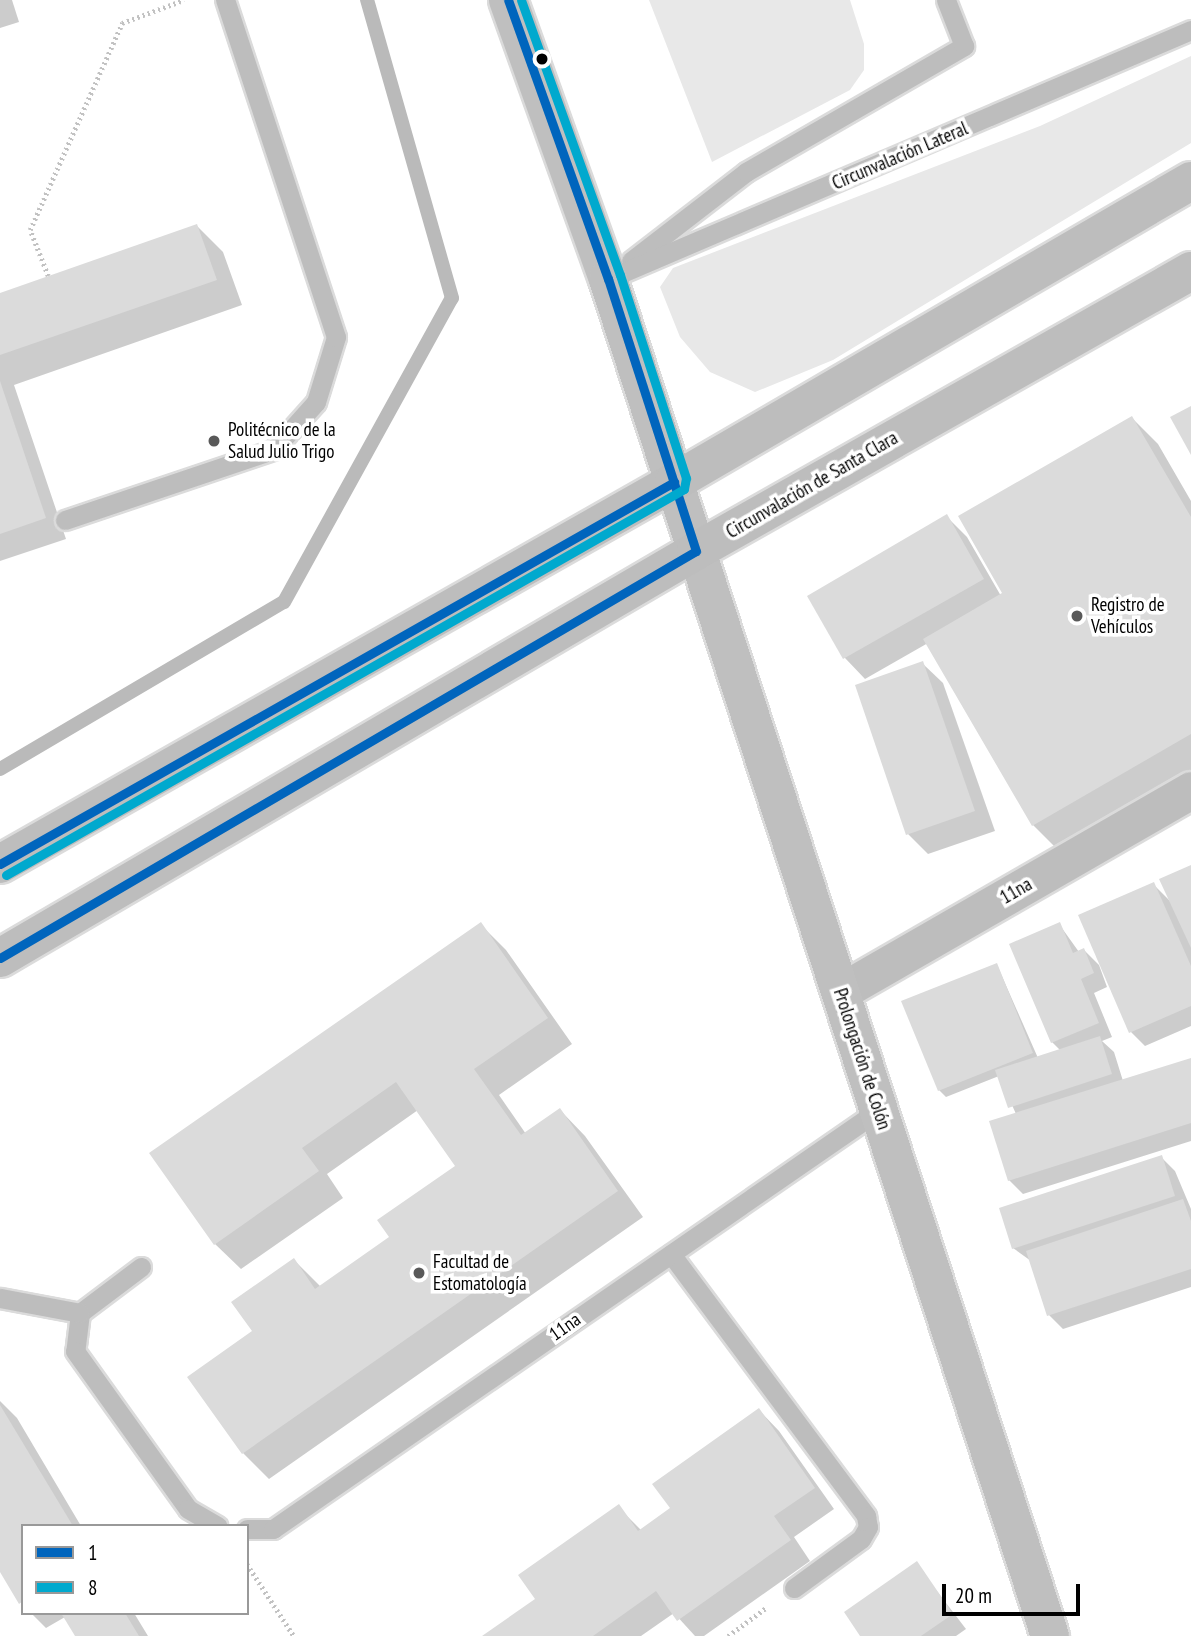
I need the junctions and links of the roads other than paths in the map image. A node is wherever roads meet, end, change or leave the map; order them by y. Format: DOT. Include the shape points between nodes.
graph roads {
  1 [pos="225,0"];
  2 [pos="508,0"];
  3 [pos="946,0"];
  4 [pos="1191,30"];
  5 [pos="1191,181"];
  6 [pos="1191,271"];
  7 [pos="608,279"];
  8 [pos="674,482"];
  9 [pos="65,520"];
  10 [pos="696,551"];
  11 [pos="1191,790"];
  12 [pos="0,864"];
  13 [pos="0,958"];
  14 [pos="841,992"];
  15 [pos="879,1110"];
  16 [pos="671,1254"];
  17 [pos="141,1267"];
  18 [pos="0,1298"];
  19 [pos="79,1313"];
  20 [pos="215,1524"];
  21 [pos="248,1529"];
  22 [pos="793,1588"];
  23 [pos="1050,1636"];
  1 -- 9 [label="lane" via="335,337 316,402 273,450"];
  2 -- 7 [label="main road, Prolongación de Colón"];
  3 -- 7 [label="lane" via="964,46 746,172"];
  4 -- 7 [label="lane, Circunvalación Lateral"];
  5 -- 8 [label="highway"];
  6 -- 10 [label="highway, Circunvalación de Santa Clara"];
  7 -- 8 [label="main road, Prolongación de Colón"];
  8 -- 10 [label="main road, Prolongación de Colón"];
  8 -- 12 [label="highway"];
  10 -- 13 [label="highway, Circunvalación de Santa Clara"];
  10 -- 14 [label="main road, Prolongación de Colón"];
  11 -- 14 [label="street, 11na"];
  14 -- 15 [label="main road, Prolongación de Colón"];
  15 -- 16 [label="lane, 11na"];
  15 -- 23 [label="main road, Prolongación de Colón"];
  16 -- 21 [label="lane, 11na" via="273,1529"];
  16 -- 22 [label="lane" via="866,1516 868,1527 861,1539"];
  17 -- 19 [label="lane"];
  18 -- 19 [label="lane"];
  19 -- 20 [label="lane" via="75,1351 188,1508"];
}
